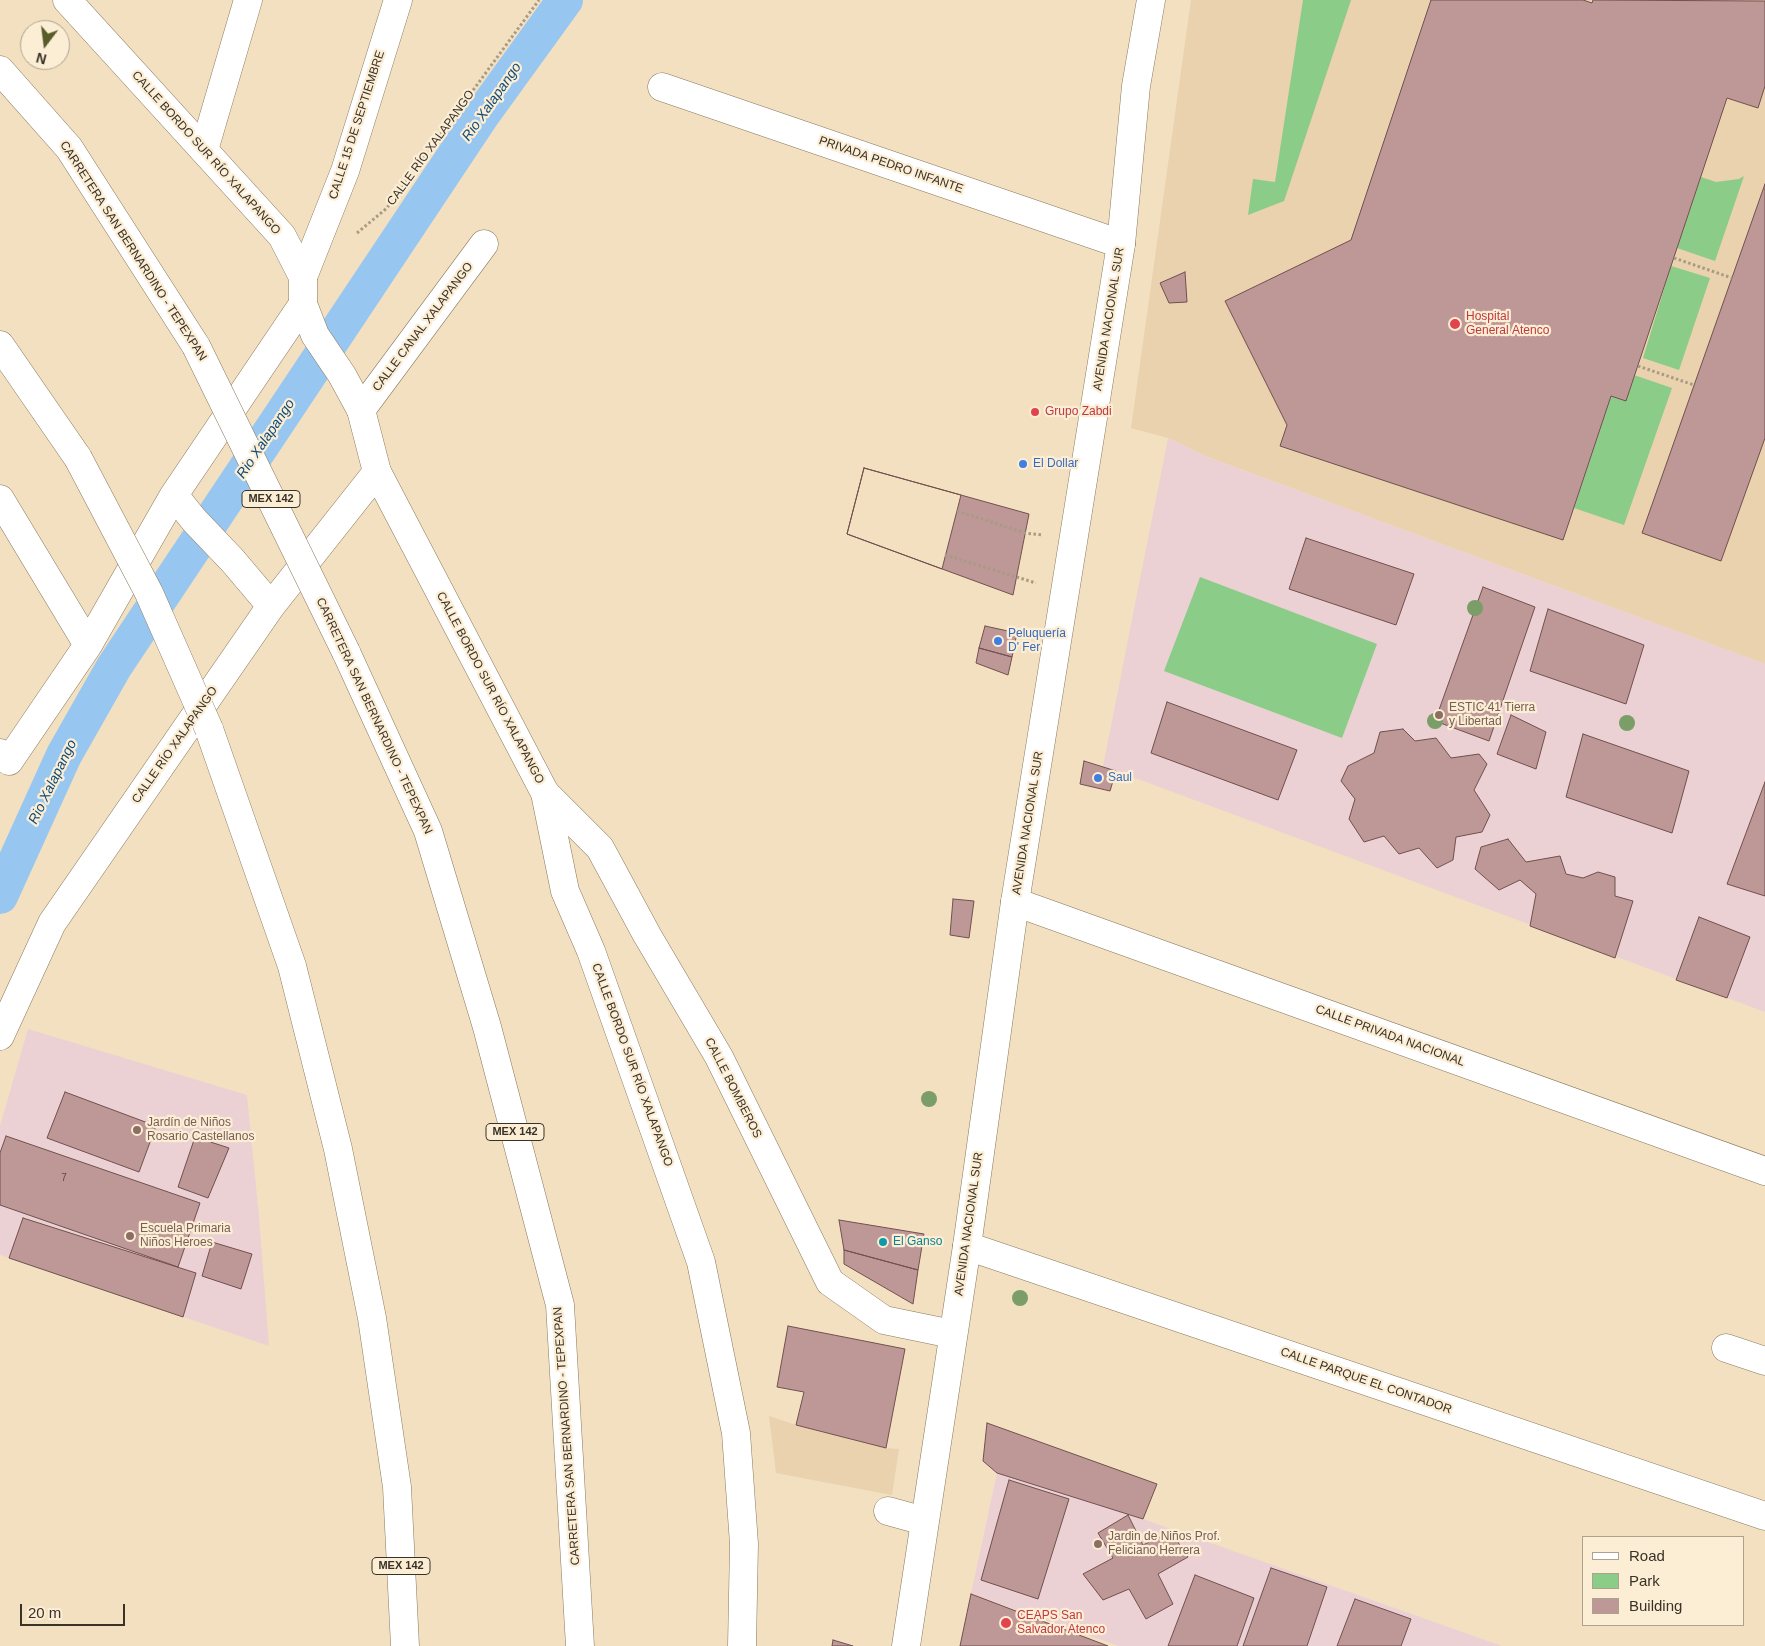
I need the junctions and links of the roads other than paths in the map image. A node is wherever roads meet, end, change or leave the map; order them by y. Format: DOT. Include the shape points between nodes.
graph roads {
  1 [pos="67,0"];
  2 [pos="248,0"];
  3 [pos="398,0"];
  4 [pos="1151,0"];
  5 [pos="0,70"];
  6 [pos="662,87"];
  7 [pos="204,150"];
  8 [pos="484,244"];
  9 [pos="1121,244"];
  10 [pos="303,277"];
  11 [pos="303,304"];
  12 [pos="0,345"];
  13 [pos="361,410"];
  14 [pos="378,472"];
  15 [pos="174,495"];
  16 [pos="0,499"];
  17 [pos="271,606"];
  18 [pos="88,645"];
  19 [pos="4,757"];
  20 [pos="545,793"];
  21 [pos="1015,902"];
  22 [pos="0,1036"];
  23 [pos="1765,1171"];
  24 [pos="967,1246"];
  25 [pos="952,1334"];
  26 [pos="1726,1348"];
  27 [pos="1765,1361"];
  28 [pos="888,1511"];
  29 [pos="1765,1516"];
  30 [pos="924,1521"];
  31 [pos="405,1646"];
  32 [pos="580,1646"];
  33 [pos="742,1646"];
  34 [pos="906,1646"];
  1 -- 7 [label="main road, CALLE BORDO SUR RÍO XALAPANGO"];
  2 -- 7 [label="main road"];
  3 -- 10 [label="main road, CALLE 15 DE SEPTIEMBRE" via="345,171"];
  4 -- 9 [label="main road, AVENIDA NACIONAL SUR" via="1136,86"];
  5 -- 32 [label="main road, CARRETERA SAN BERNARDINO - TEPEXPAN / MEX 142, bridge" via="69,148 196,346 346,652 428,831 487,1027 560,1304"];
  6 -- 9 [label="main road, PRIVADA PEDRO INFANTE"];
  7 -- 10 [label="main road, CALLE BORDO SUR RÍO XALAPANGO" via="282,236"];
  8 -- 13 [label="main road, CALLE CANAL XALAPANGO"];
  9 -- 21 [label="main road, AVENIDA NACIONAL SUR"];
  10 -- 11 [label="main road, CALLE BORDO SUR RÍO XALAPANGO"];
  11 -- 13 [label="main road, CALLE BORDO SUR RÍO XALAPANGO" via="315,335"];
  11 -- 15 [label="main road"];
  12 -- 31 [label="main road, MEX 142, bridge" via="78,458 149,593 209,729 292,966 338,1149 372,1318 397,1487"];
  13 -- 14 [label="main road, CALLE BORDO SUR RÍO XALAPANGO"];
  14 -- 17 [label="main road, CALLE RÍO XALAPANGO"];
  14 -- 20 [label="main road, CALLE BORDO SUR RÍO XALAPANGO"];
  15 -- 17 [label="main road"];
  15 -- 18 [label="main road"];
  16 -- 18 [label="main road"];
  17 -- 22 [label="main road, CALLE RÍO XALAPANGO" via="52,923"];
  18 -- 19 [label="main road"];
  20 -- 25 [label="main road, CALLE BOMBEROS" via="600,848 718,1057 830,1282 884,1320"];
  20 -- 33 [label="main road, CALLE BORDO SUR RÍO XALAPANGO" via="565,891 591,951 702,1262 736,1433 744,1544"];
  21 -- 23 [label="main road, CALLE PRIVADA NACIONAL"];
  21 -- 24 [label="main road, AVENIDA NACIONAL SUR"];
  24 -- 25 [label="main road, AVENIDA NACIONAL SUR"];
  24 -- 29 [label="main road, CALLE PARQUE EL CONTADOR"];
  25 -- 30 [label="main road, AVENIDA NACIONAL SUR"];
  26 -- 27 [label="main road"];
  28 -- 30 [label="main road"];
  30 -- 34 [label="main road, AVENIDA NACIONAL SUR"];
}
